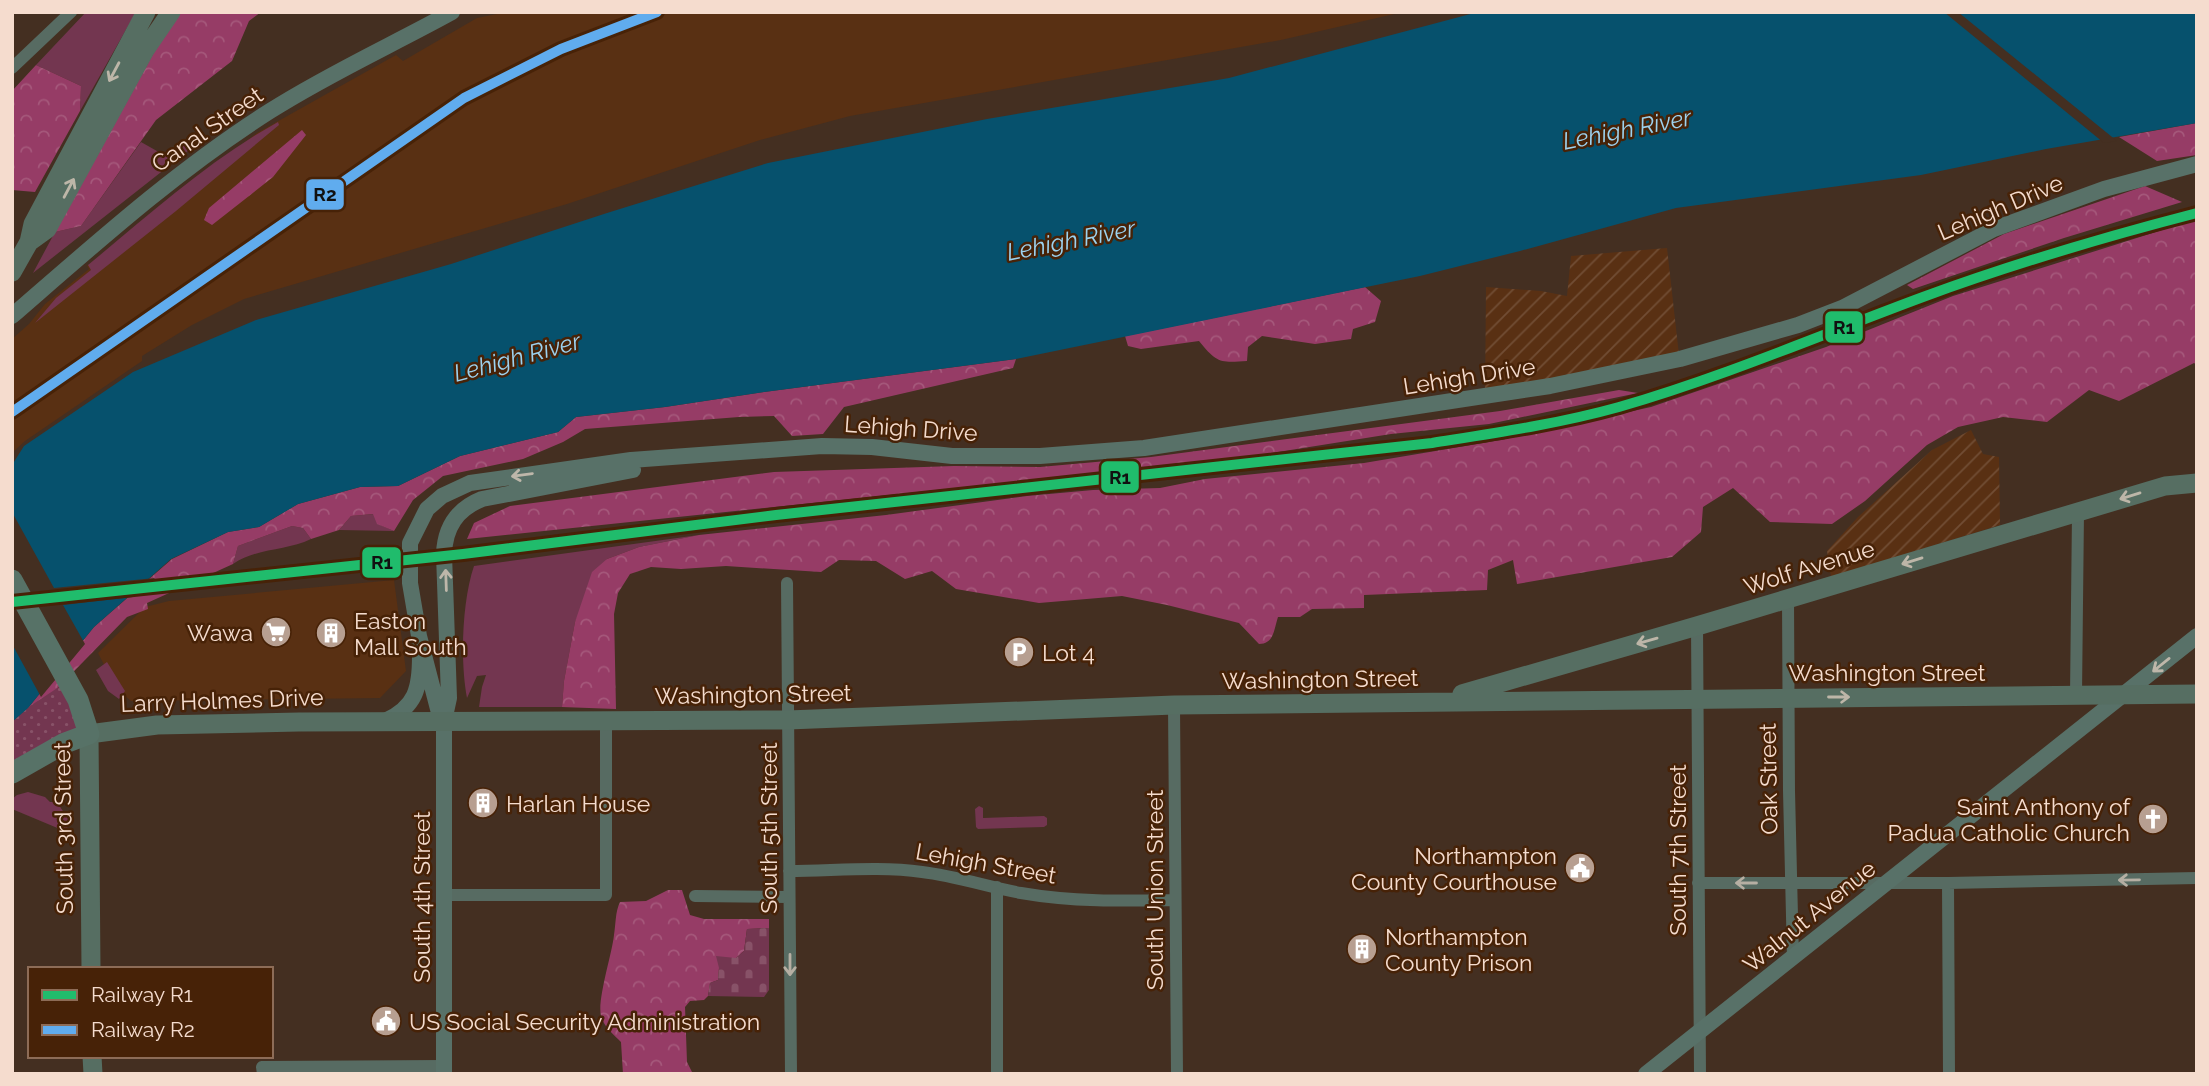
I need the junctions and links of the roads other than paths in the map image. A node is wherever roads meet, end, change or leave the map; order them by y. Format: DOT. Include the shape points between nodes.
graph roads {
  1 [pos="71,12"];
  2 [pos="146,12"];
  3 [pos="171,12"];
  4 [pos="452,12"];
  5 [pos="12,68"];
  6 [pos="2197,164"];
  7 [pos="29,243"];
  8 [pos="12,272"];
  9 [pos="12,316"];
  10 [pos="712,455"];
  11 [pos="2197,483"];
  12 [pos="2078,512"];
  13 [pos="12,580"];
  14 [pos="787,583"];
  15 [pos="1788,598"];
  16 [pos="1697,626"];
  17 [pos="419,636"];
  18 [pos="2197,636"];
  19 [pos="1552,669"];
  20 [pos="2125,694"];
  21 [pos="2197,694"];
  22 [pos="2076,695"];
  23 [pos="1788,697"];
  24 [pos="1697,698"];
  25 [pos="1548,699"];
  26 [pos="1436,701"];
  27 [pos="1174,705"];
  28 [pos="606,720"];
  29 [pos="788,720"];
  30 [pos="385,721"];
  31 [pos="444,721"];
  32 [pos="89,734"];
  33 [pos="12,773"];
  34 [pos="789,871"];
  35 [pos="2197,878"];
  36 [pos="1888,882"];
  37 [pos="1698,883"];
  38 [pos="1791,883"];
  39 [pos="1948,883"];
  40 [pos="997,887"];
  41 [pos="444,895"];
  42 [pos="695,897"];
  43 [pos="789,897"];
  44 [pos="1175,900"];
  45 [pos="1793,958"];
  46 [pos="91,967"];
  47 [pos="1699,1033"];
  48 [pos="263,1070"];
  49 [pos="444,1070"];
  50 [pos="791,1074"];
  51 [pos="997,1074"];
  52 [pos="1177,1074"];
  53 [pos="1646,1074"];
  54 [pos="1700,1074"];
  55 [pos="1949,1074"];
  1 -- 5 [label="street"];
  2 -- 7 [label="main road, one-way" via="33,224"];
  7 -- 3 [label="main road, one-way" via="47,229 145,50"];
  4 -- 9 [label="street, Canal Street" via="263,115 162,188"];
  6 -- 10 [label="street, Lehigh Drive" via="2104,189 1994,229 1842,308 1798,325 1679,359 1550,386 1144,448 1040,456 952,456 822,446"];
  7 -- 8 [label="main road"];
  10 -- 17 [label="street, Lehigh Drive, one-way" via="631,460 486,479 442,496 427,509 410,543 410,583"];
  31 -- 10 [label="street, Lehigh Drive, one-way" via="449,698 445,541 462,510 501,494"];
  11 -- 12 [label="main road, Wolf Avenue, one-way" via="2165,486"];
  12 -- 15 [label="main road, Wolf Avenue, one-way"];
  12 -- 22 [label="street"];
  13 -- 32 [label="highway, South 3rd Street" via="82,707"];
  14 -- 29 [label="street, South 5th Street"];
  15 -- 16 [label="main road, Wolf Avenue"];
  15 -- 23 [label="street, Oak Street"];
  16 -- 19 [label="main road, Wolf Avenue, one-way"];
  16 -- 24 [label="street, South 7th Street"];
  17 -- 30 [label="street" via="420,667 412,701"];
  17 -- 31 [label="street, Lehigh Drive"];
  18 -- 20 [label="street, Walnut Avenue, one-way"];
  19 -- 25 [label="main road" via="1547,676"];
  19 -- 26 [label="main road, Wolf Avenue"];
  20 -- 21 [label="main road, Washington Street"];
  20 -- 22 [label="main road, Washington Street"];
  20 -- 36 [label="street, Walnut Avenue"];
  23 -- 22 [label="main road, Washington Street, one-way"];
  23 -- 24 [label="main road, Washington Street"];
  23 -- 38 [label="street, Oak Street"];
  24 -- 25 [label="main road, Washington Street"];
  24 -- 37 [label="street, South 7th Street"];
  25 -- 26 [label="main road, Washington Street"];
  26 -- 27 [label="main road, Washington Street"];
  27 -- 29 [label="main road, Washington Street"];
  27 -- 44 [label="street, South Union Street"];
  28 -- 29 [label="main road, Washington Street"];
  28 -- 31 [label="main road, Washington Street"];
  28 -- 41 [label="street" via="606,895"];
  29 -- 34 [label="street, South 5th Street"];
  30 -- 31 [label="main road, Larry Holmes Drive"];
  30 -- 32 [label="main road, Larry Holmes Drive" via="157,725"];
  31 -- 41 [label="street, South 4th Street"];
  32 -- 33 [label="highway, Larry Holmes Drive"];
  32 -- 46 [label="main road, South 3rd Street"];
  34 -- 40 [label="street, Lehigh Street" via="911,870"];
  34 -- 43 [label="street, South 5th Street"];
  35 -- 39 [label="street, one-way"];
  36 -- 38 [label="street"];
  36 -- 39 [label="street"];
  36 -- 45 [label="street, Walnut Avenue"];
  38 -- 37 [label="street, one-way"];
  37 -- 47 [label="street, South 7th Street"];
  38 -- 45 [label="street, Oak Street"];
  39 -- 55 [label="street"];
  40 -- 44 [label="street, Lehigh Street" via="1088,900"];
  40 -- 51 [label="street"];
  41 -- 49 [label="street, South 4th Street"];
  42 -- 43 [label="street"];
  43 -- 50 [label="street, South 5th Street, one-way"];
  44 -- 52 [label="street, South Union Street"];
  45 -- 47 [label="street, Walnut Avenue"];
  47 -- 53 [label="street, Walnut Avenue"];
  47 -- 54 [label="street, South 7th Street"];
  48 -- 49 [label="street"];
}
